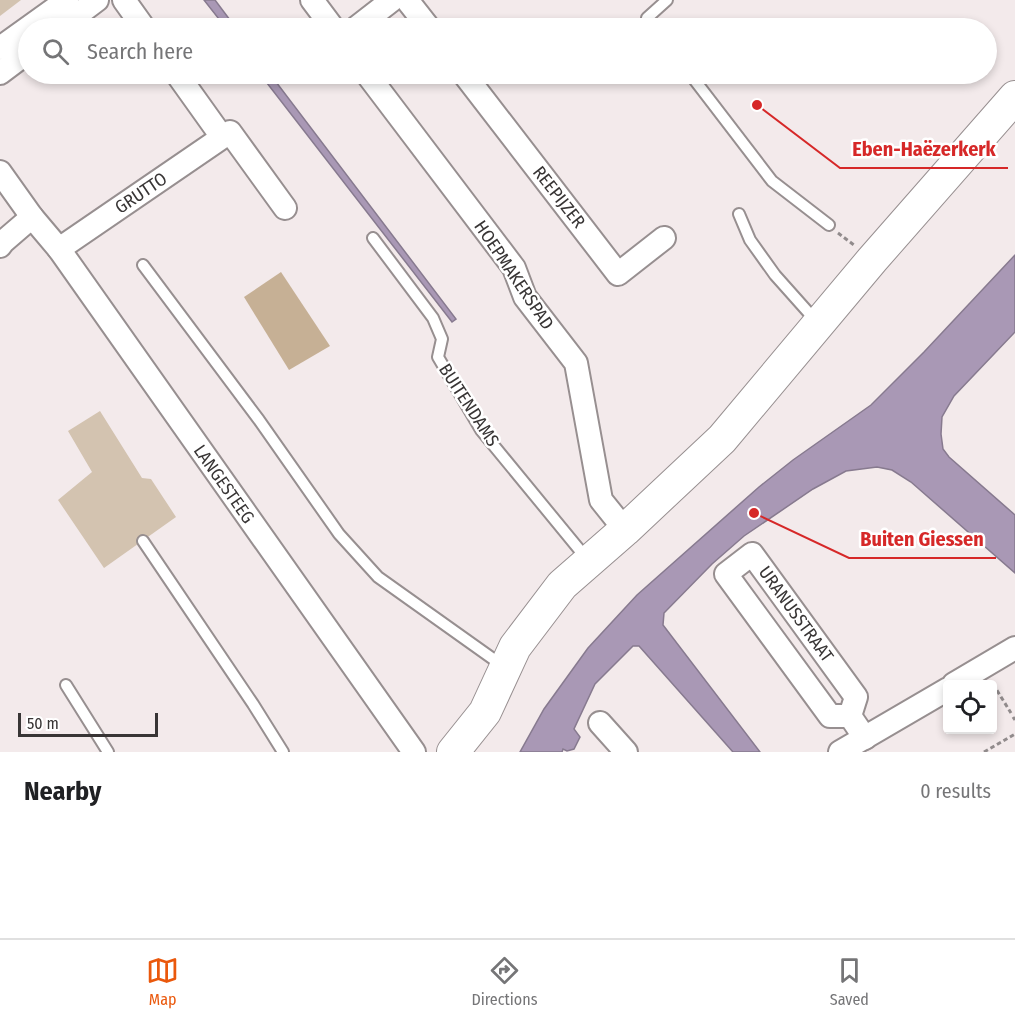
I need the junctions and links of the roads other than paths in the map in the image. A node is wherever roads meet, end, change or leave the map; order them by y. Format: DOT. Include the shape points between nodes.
graph roads {
  1 [pos="67,0"];
  2 [pos="97,0"];
  3 [pos="124,0"];
  4 [pos="312,0"];
  5 [pos="393,0"];
  6 [pos="407,0"];
  7 [pos="667,0"];
  8 [pos="42,18"];
  9 [pos="73,18"];
  10 [pos="137,18"];
  11 [pos="326,18"];
  12 [pos="370,18"];
  13 [pos="421,18"];
  14 [pos="647,18"];
  15 [pos="18,35"];
  16 [pos="0,48"];
  17 [pos="18,60"];
  18 [pos="0,73"];
  19 [pos="184,84"];
  20 [pos="375,84"];
  21 [pos="472,84"];
  22 [pos="698,84"];
  23 [pos="1015,97"];
  24 [pos="222,137"];
  25 [pos="1,175"];
  26 [pos="285,208"];
  27 [pos="739,214"];
  28 [pos="32,217"];
  29 [pos="829,225"];
  30 [pos="373,238"];
  31 [pos="664,238"];
  32 [pos="0,246"];
  33 [pos="58,249"];
  34 [pos="143,265"];
  35 [pos="819,323"];
  36 [pos="625,530"];
  37 [pos="143,541"];
  38 [pos="589,562"];
  39 [pos="1015,648"];
  40 [pos="506,668"];
  41 [pos="961,680"];
  42 [pos="66,685"];
  43 [pos="943,691"];
  44 [pos="850,716"];
  45 [pos="600,723"];
  46 [pos="865,738"];
  47 [pos="108,752"];
  48 [pos="283,752"];
  49 [pos="414,752"];
  50 [pos="453,752"];
  51 [pos="626,752"];
  52 [pos="840,752"];
  1 -- 8 [label="street"];
  2 -- 9 [label="street"];
  3 -- 10 [label="street"];
  4 -- 11 [label="street"];
  5 -- 12 [label="street"];
  6 -- 13 [label="street"];
  7 -- 14 [label="lane"];
  15 -- 16 [label="street"];
  17 -- 18 [label="street"];
  19 -- 24 [label="street"];
  20 -- 36 [label="street, HOEPMAKERSPAD" via="514,268 525,297 576,363 601,500"];
  21 -- 31 [label="street, REEPIJZER" via="618,274"];
  22 -- 29 [label="lane" via="772,181"];
  23 -- 35 [label="street"];
  24 -- 26 [label="street" via="230,132"];
  24 -- 33 [label="street, GRUTTO"];
  25 -- 28 [label="street"];
  27 -- 35 [label="lane" via="750,240 774,275"];
  28 -- 32 [label="street"];
  28 -- 33 [label="street, LANGESTEEG"];
  30 -- 38 [label="lane, BUITENDAMS" via="433,318 442,339 438,357 482,430"];
  33 -- 49 [label="street, LANGESTEEG"];
  34 -- 40 [label="lane" via="339,534 378,578"];
  35 -- 36 [label="street" via="722,439"];
  36 -- 38 [label="street"];
  37 -- 48 [label="lane"];
  38 -- 40 [label="street" via="562,585 515,647"];
  39 -- 41 [label="street"];
  40 -- 50 [label="street" via="485,712"];
  42 -- 47 [label="lane"];
  43 -- 46 [label="street"];
  44 -- 44 [label="street, URANUSSTRAAT" via="830,716 726,574 752,554 856,697"];
  44 -- 46 [label="street"];
  45 -- 51 [label="street"];
  46 -- 52 [label="street"];
}
